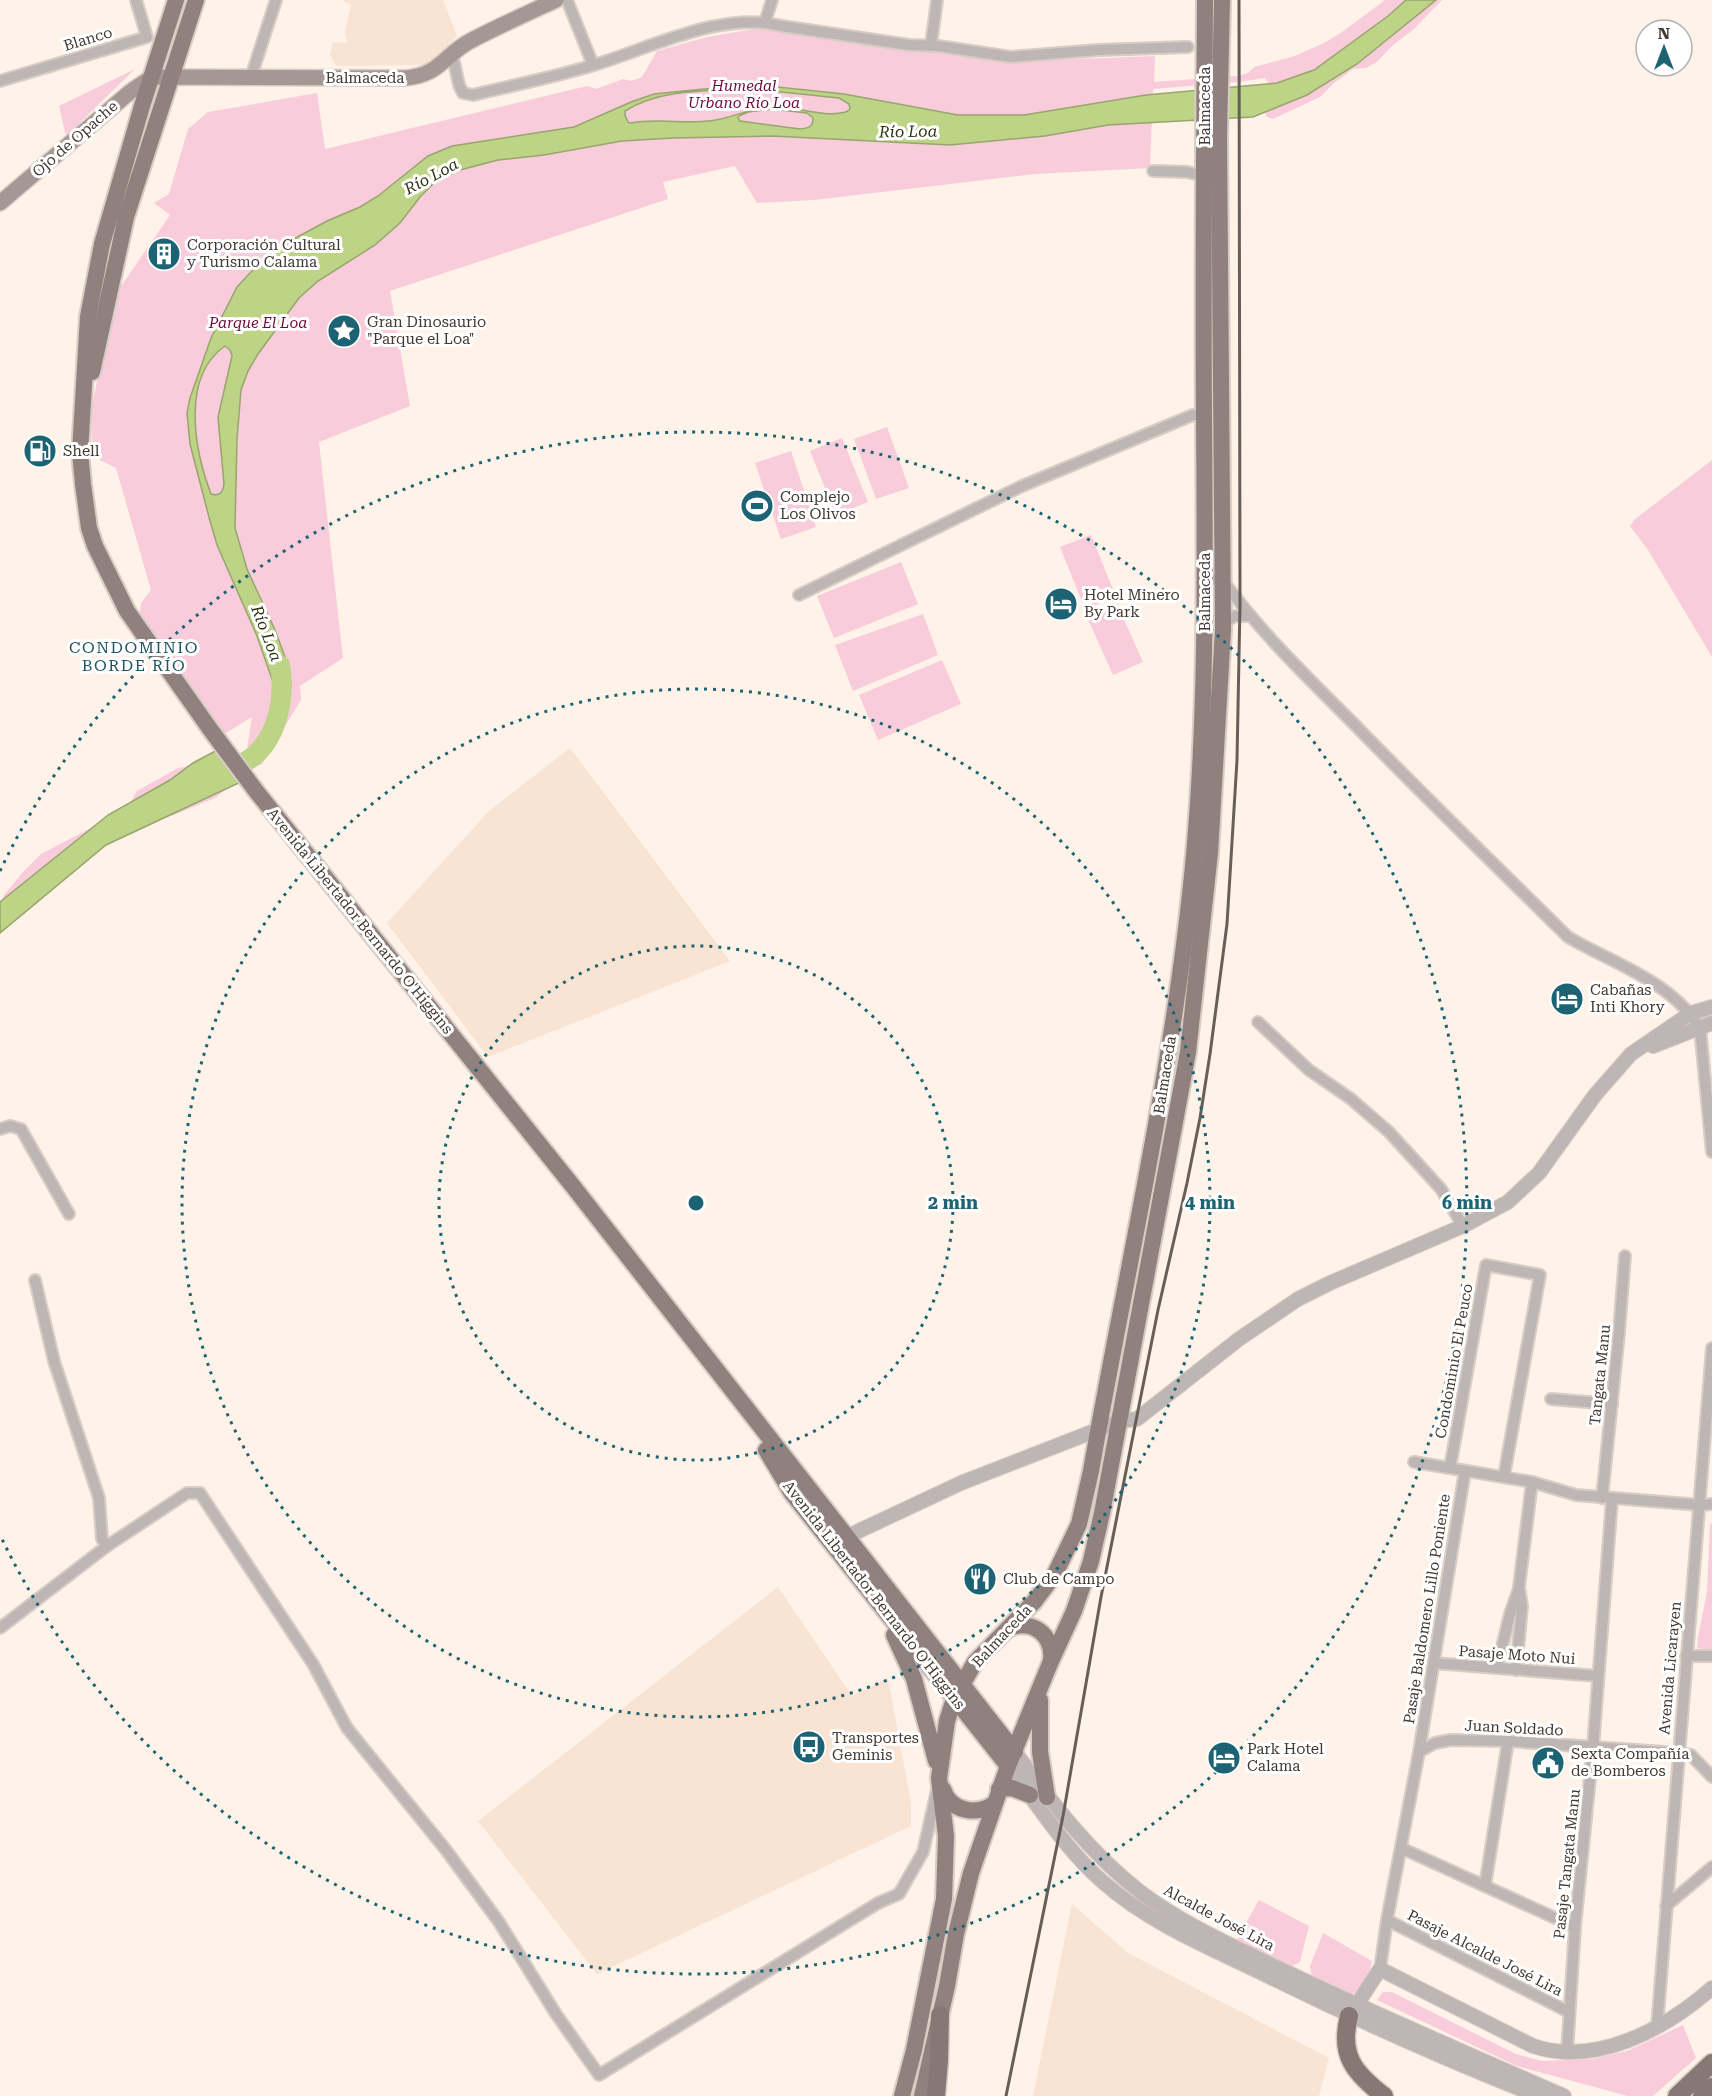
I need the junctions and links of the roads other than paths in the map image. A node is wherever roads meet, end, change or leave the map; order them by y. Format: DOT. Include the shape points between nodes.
graph roads {
  1 [pos="136,0"];
  2 [pos="176,0"];
  3 [pos="196,0"];
  4 [pos="276,0"];
  5 [pos="567,0"];
  6 [pos="772,0"];
  7 [pos="937,0"];
  8 [pos="1205,0"];
  9 [pos="1222,0"];
  10 [pos="545,1"];
  11 [pos="765,22"];
  12 [pos="931,45"];
  13 [pos="1188,47"];
  14 [pos="452,53"];
  15 [pos="1212,62"];
  16 [pos="593,65"];
  17 [pos="152,77"];
  18 [pos="251,77"];
  19 [pos="172,79"];
  20 [pos="0,81"];
  21 [pos="1212,136"];
  22 [pos="1153,171"];
  23 [pos="1204,176"];
  24 [pos="0,203"];
  25 [pos="82,414"];
  26 [pos="1204,414"];
  27 [pos="1214,579"];
  28 [pos="800,595"];
  29 [pos="1251,616"];
  30 [pos="1223,630"];
  31 [pos="1712,1007"];
  32 [pos="1691,1014"];
  33 [pos="1258,1022"];
  34 [pos="1706,1026"];
  35 [pos="1631,1054"];
  36 [pos="1704,1067"];
  37 [pos="1712,1076"];
  38 [pos="0,1129"];
  39 [pos="1712,1152"];
  40 [pos="69,1214"];
  41 [pos="1463,1226"];
  42 [pos="1625,1256"];
  43 [pos="35,1280"];
  44 [pos="1712,1348"];
  45 [pos="728,1387"];
  46 [pos="1551,1399"];
  47 [pos="1612,1404"];
  48 [pos="1119,1421"];
  49 [pos="1098,1429"];
  50 [pos="1414,1462"];
  51 [pos="1450,1468"];
  52 [pos="1466,1471"];
  53 [pos="1504,1476"];
  54 [pos="1532,1482"];
  55 [pos="1607,1498"];
  56 [pos="1706,1505"];
  57 [pos="846,1537"];
  58 [pos="107,1546"];
  59 [pos="1519,1587"];
  60 [pos="873,1595"];
  61 [pos="0,1628"];
  62 [pos="1009,1628"];
  63 [pos="1686,1656"];
  64 [pos="1712,1656"];
  65 [pos="1051,1661"];
  66 [pos="975,1662"];
  67 [pos="945,1664"];
  68 [pos="1434,1664"];
  69 [pos="1497,1668"];
  70 [pos="1516,1670"];
  71 [pos="1598,1676"];
  72 [pos="1040,1690"];
  73 [pos="958,1692"];
  74 [pos="1508,1741"];
  75 [pos="1593,1748"];
  76 [pos="1419,1752"];
  77 [pos="1678,1754"];
  78 [pos="1011,1759"];
  79 [pos="1712,1777"];
  80 [pos="939,1778"];
  81 [pos="1030,1795"];
  82 [pos="997,1797"];
  83 [pos="1047,1797"];
  84 [pos="1401,1848"];
  85 [pos="1712,1867"];
  86 [pos="1485,1886"];
  87 [pos="1666,1906"];
  88 [pos="1387,1920"];
  89 [pos="1575,1927"];
  90 [pos="1380,1969"];
  91 [pos="1712,1988"];
  92 [pos="1352,2010"];
  93 [pos="1569,2013"];
  94 [pos="940,2015"];
  95 [pos="1657,2027"];
  96 [pos="1567,2053"];
  97 [pos="1712,2063"];
  98 [pos="1712,2087"];
  99 [pos="902,2096"];
  100 [pos="922,2096"];
  101 [pos="936,2096"];
  102 [pos="1368,2096"];
  103 [pos="1384,2096"];
  104 [pos="1538,2096"];
  105 [pos="1564,2096"];
  106 [pos="1677,2096"];
  107 [pos="1702,2096"];
  1 -- 20 [label="street, Blanco" via="147,37"];
  2 -- 17 [label="main road, Avenida Libertador Bernardo O'Higgins"];
  3 -- 19 [label="main road, Avenida Libertador Bernardo O'Higgins"];
  4 -- 18 [label="street"];
  5 -- 16 [label="street"];
  6 -- 11 [label="street"];
  7 -- 12 [label="street"];
  8 -- 15 [label="main road, Balmaceda"];
  9 -- 15 [label="main road, Balmaceda"];
  10 -- 14 [label="main road, Balmaceda"];
  11 -- 12 [label="street" via="909,45"];
  11 -- 16 [label="street" via="707,28"];
  12 -- 13 [label="street" via="1011,57"];
  14 -- 16 [label="street" via="459,85 464,93 473,95"];
  14 -- 18 [label="main road, Balmaceda" via="421,77"];
  15 -- 21 [label="main road, Balmaceda"];
  17 -- 19 [label="main road, Balmaceda"];
  17 -- 24 [label="main road, Ojo de Opache"];
  17 -- 25 [label="main road, Avenida Libertador Bernardo O'Higgins" via="96,276 88,317"];
  18 -- 19 [label="main road, Balmaceda"];
  19 -- 25 [label="main road, Avenida Libertador Bernardo O'Higgins" via="126,217"];
  21 -- 23 [label="main road, Balmaceda"];
  21 -- 27 [label="main road, Balmaceda"];
  22 -- 23 [label="street"];
  23 -- 26 [label="main road, Balmaceda"];
  25 -- 45 [label="main road, Avenida Libertador Bernardo O'Higgins" via="80,452 88,519 95,546 127,611 256,791 565,1176"];
  26 -- 27 [label="main road, Balmaceda"];
  26 -- 28 [label="street" via="1193,415 1022,486"];
  27 -- 29 [label="street"];
  27 -- 30 [label="main road, Balmaceda"];
  27 -- 49 [label="main road, Balmaceda" via="1205,649 1187,921 1160,1111"];
  29 -- 30 [label="street" via="1235,616"];
  29 -- 32 [label="street" via="1568,937 1659,984"];
  30 -- 48 [label="main road, Balmaceda" via="1210,853 1188,1052"];
  31 -- 32 [label="street"];
  32 -- 34 [label="street"];
  32 -- 35 [label="street"];
  33 -- 41 [label="street" via="1309,1070 1389,1132 1441,1189"];
  34 -- 35 [label="street"];
  34 -- 36 [label="street"];
  35 -- 41 [label="street" via="1595,1095 1539,1173 1508,1202"];
  36 -- 37 [label="street"];
  36 -- 39 [label="street"];
  38 -- 40 [label="street" via="21,1129"];
  41 -- 48 [label="street" via="1298,1299 1239,1339 1137,1419"];
  42 -- 47 [label="street, Tangata Manu"];
  43 -- 58 [label="street" via="54,1361 99,1498 102,1539"];
  44 -- 56 [label="street, Avenida Licarayen"];
  45 -- 57 [label="main road, Avenida Libertador Bernardo O'Higgins"];
  45 -- 60 [label="main road, Avenida Libertador Bernardo O'Higgins" via="791,1492"];
  46 -- 47 [label="street"];
  47 -- 55 [label="street, Tangata Manu"];
  48 -- 49 [label="street"];
  48 -- 65 [label="main road, Balmaceda" via="1091,1561"];
  49 -- 57 [label="street" via="961,1483"];
  49 -- 62 [label="main road, Balmaceda" via="1072,1541 1045,1588"];
  50 -- 51 [label="street"];
  51 -- 52 [label="street"];
  51 -- 53 [label="street, Condominio El Peuco" via="1486,1265 1540,1275"];
  52 -- 53 [label="street"];
  52 -- 68 [label="street, Pasaje Baldomero Lillo Poniente"];
  53 -- 54 [label="street"];
  54 -- 55 [label="street" via="1576,1495"];
  54 -- 59 [label="street"];
  55 -- 56 [label="street"];
  55 -- 71 [label="street, Pasaje Tangata Manu"];
  56 -- 63 [label="street, Avenida Licarayen"];
  57 -- 67 [label="main road, Avenida Libertador Bernardo O'Higgins"];
  58 -- 61 [label="street"];
  58 -- 80 [label="street" via="187,1493 200,1493 313,1664 347,1728 499,1922 599,2074 878,1903 899,1894 923,1852"];
  59 -- 69 [label="street"];
  59 -- 70 [label="street" via="1522,1605"];
  60 -- 73 [label="main road, Avenida Libertador Bernardo O'Higgins"];
  60 -- 80 [label="main road" via="915,1679"];
  62 -- 65 [label="main road" via="1021,1625 1039,1630 1048,1640"];
  62 -- 66 [label="main road, Balmaceda"];
  63 -- 64 [label="street"];
  63 -- 77 [label="street, Avenida Licarayen"];
  65 -- 72 [label="main road, Balmaceda"];
  66 -- 67 [label="main road"];
  66 -- 73 [label="main road, Balmaceda"];
  67 -- 73 [label="main road, Avenida Libertador Bernardo O'Higgins"];
  68 -- 69 [label="street, Pasaje Moto Nui"];
  68 -- 76 [label="street, Pasaje Baldomero Lillo Poniente"];
  69 -- 70 [label="street, Pasaje Moto Nui"];
  70 -- 71 [label="street, Pasaje Moto Nui"];
  71 -- 75 [label="street, Pasaje Tangata Manu"];
  72 -- 78 [label="main road, Balmaceda"];
  72 -- 83 [label="main road" via="1040,1752"];
  73 -- 78 [label="main road, Avenida Libertador Bernardo O'Higgins"];
  73 -- 80 [label="main road, Balmaceda" via="947,1721"];
  74 -- 75 [label="street, Juan Soldado"];
  74 -- 76 [label="street, Juan Soldado" via="1451,1740"];
  74 -- 86 [label="street"];
  75 -- 77 [label="street, Juan Soldado"];
  75 -- 89 [label="street, Pasaje Tangata Manu"];
  76 -- 84 [label="street"];
  77 -- 79 [label="street, Juan Soldado" via="1691,1755"];
  77 -- 87 [label="street, Avenida Licarayen"];
  78 -- 81 [label="street, Alcalde José Lira"];
  78 -- 82 [label="main road, Balmaceda"];
  78 -- 83 [label="street, Alcalde José Lira"];
  80 -- 82 [label="main road" via="945,1796 960,1808 988,1808"];
  80 -- 99 [label="main road, Balmaceda" via="946,1836 944,1899"];
  81 -- 82 [label="main road" via="1019,1790"];
  81 -- 92 [label="street, Alcalde José Lira" via="1073,1853 1138,1909 1211,1948"];
  82 -- 94 [label="main road, Balmaceda" via="971,1873"];
  83 -- 92 [label="street, Alcalde José Lira" via="1103,1859 1156,1903"];
  84 -- 86 [label="street"];
  84 -- 88 [label="street"];
  85 -- 87 [label="street"];
  86 -- 89 [label="street"];
  87 -- 95 [label="street, Avenida Licarayen"];
  88 -- 90 [label="street"];
  88 -- 93 [label="street, Pasaje Alcalde José Lira"];
  89 -- 93 [label="street, Pasaje Tangata Manu"];
  90 -- 92 [label="street"];
  90 -- 96 [label="street" via="1533,2046"];
  91 -- 95 [label="street"];
  92 -- 102 [label="highway" via="1341,2031 1341,2058 1352,2083"];
  92 -- 103 [label="highway" via="1345,2035 1350,2059 1364,2081"];
  92 -- 104 [label="street, Alcalde José Lira"];
  92 -- 105 [label="street, Alcalde José Lira"];
  93 -- 96 [label="street, Pasaje Tangata Manu"];
  94 -- 100 [label="main road, Balmaceda"];
  94 -- 101 [label="highway"];
  95 -- 96 [label="street" via="1608,2047"];
  97 -- 106 [label="highway"];
  98 -- 107 [label="highway"];
}
